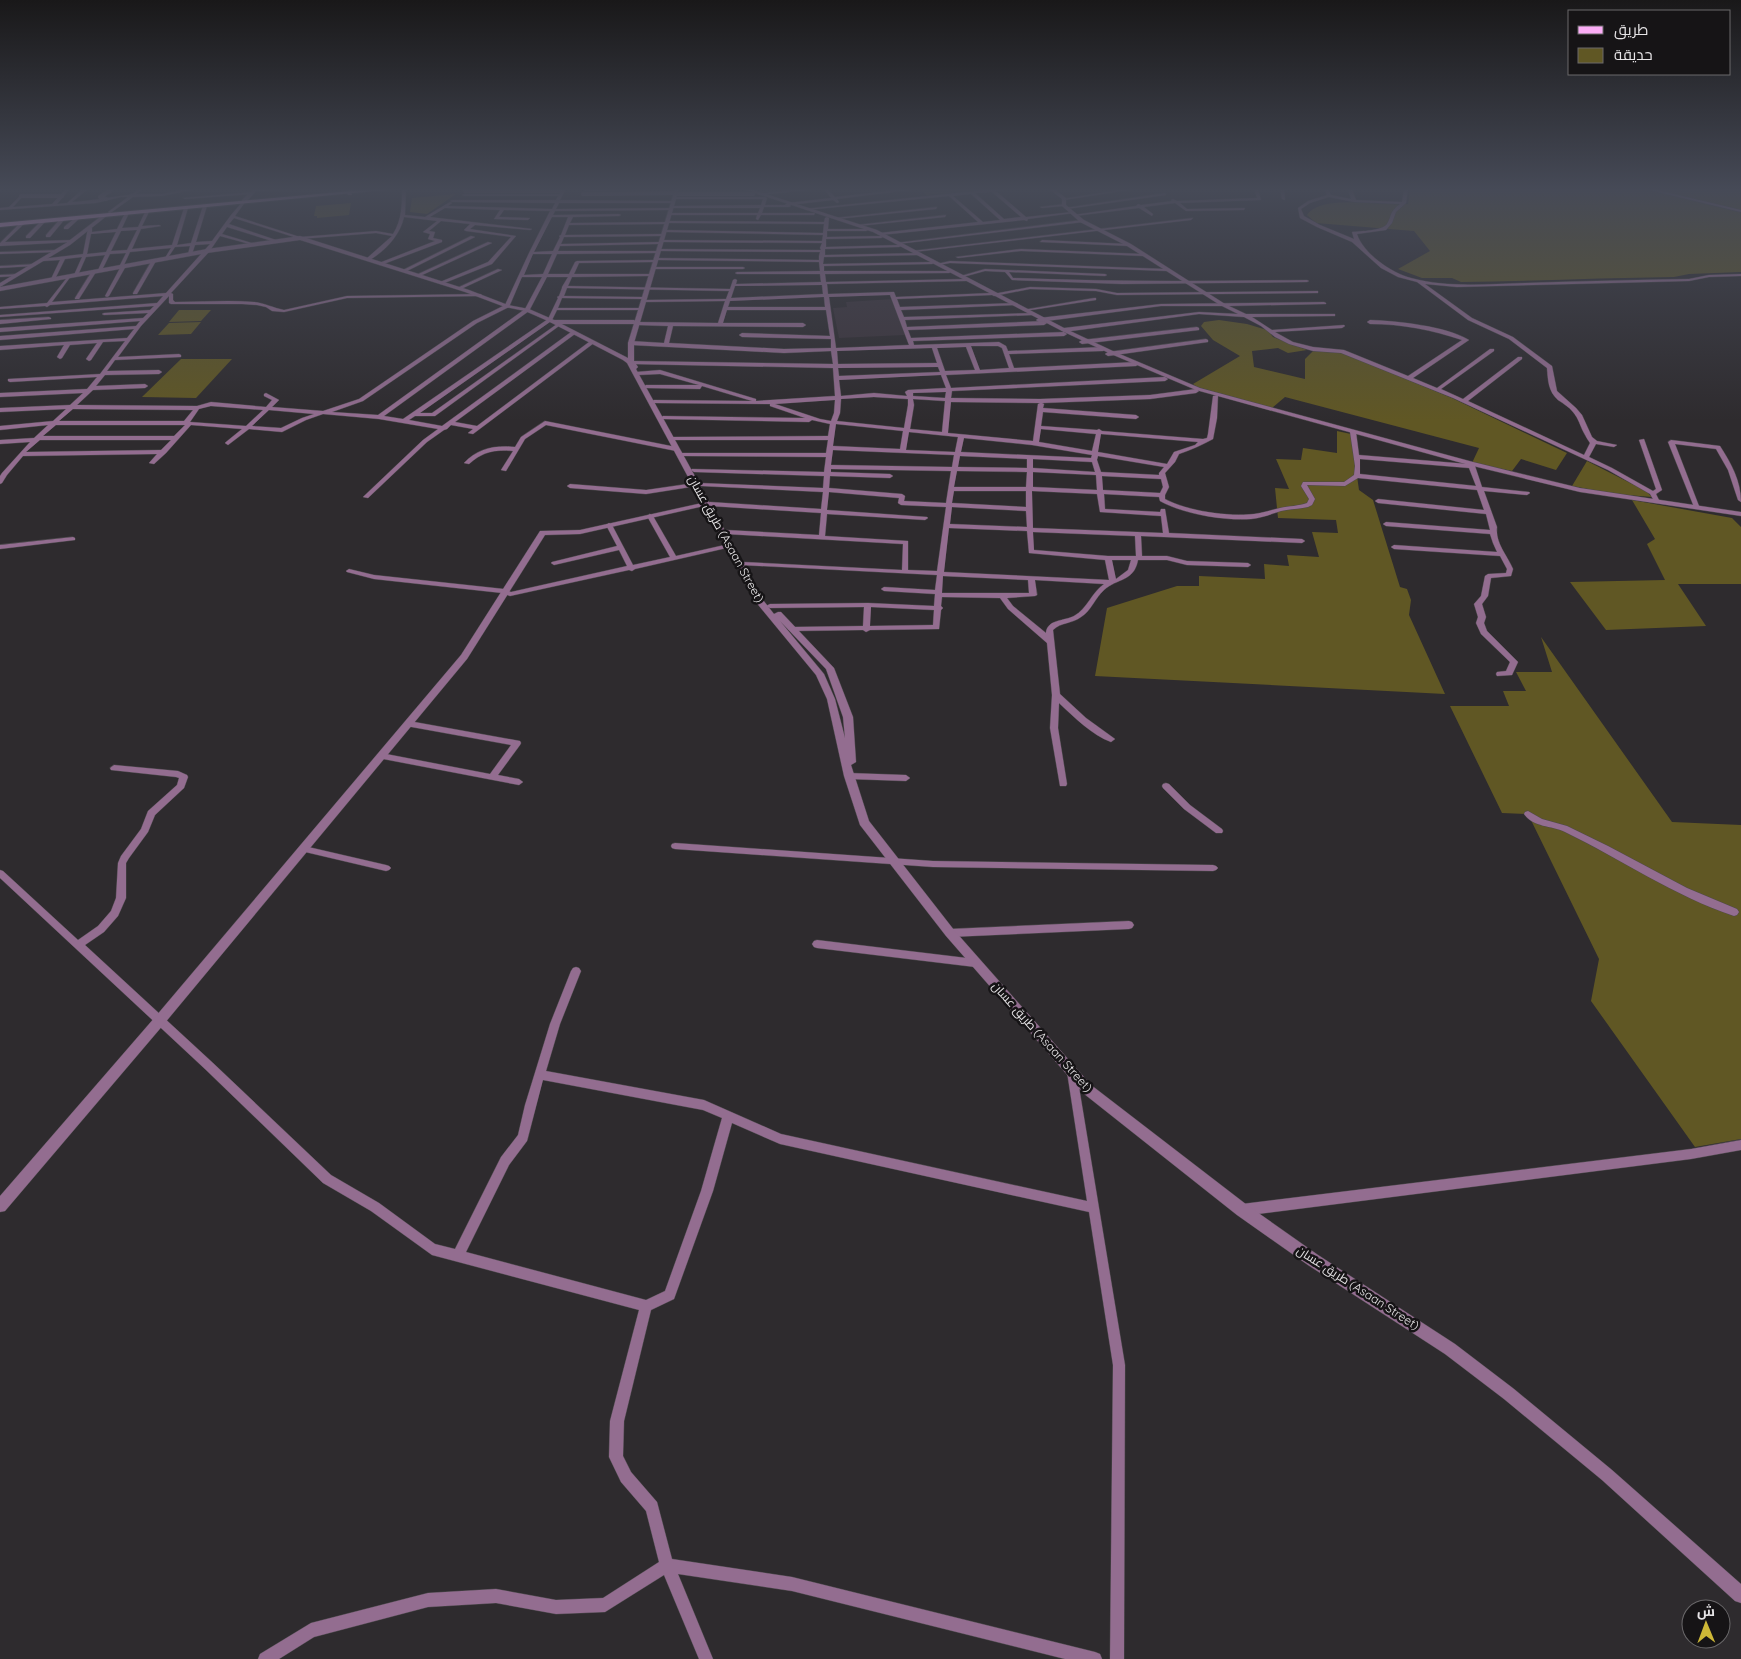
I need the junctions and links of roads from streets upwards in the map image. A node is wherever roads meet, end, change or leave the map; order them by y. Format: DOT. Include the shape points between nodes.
graph roads {
  1 [pos="32,266"];
  2 [pos="59,266"];
  3 [pos="80,266"];
  4 [pos="100,266"];
  5 [pos="121,266"];
  6 [pos="123,266"];
  7 [pos="151,266"];
  8 [pos="192,266"];
  9 [pos="389,266"];
  10 [pos="412,266"];
  11 [pos="439,266"];
  12 [pos="482,266"];
  13 [pos="525,266"];
  14 [pos="549,266"];
  15 [pos="575,266"];
  16 [pos="594,266"];
  17 [pos="652,266"];
  18 [pos="739,266"];
  19 [pos="757,266"];
  20 [pos="823,266"];
  21 [pos="913,266"];
  22 [pos="941,266"];
  23 [pos="943,266"];
  24 [pos="976,266"];
  25 [pos="1039,266"];
  26 [pos="1072,266"];
  27 [pos="1162,266"];
  28 [pos="1382,266"];
  29 [pos="654,268"];
  30 [pos="1102,268"];
  31 [pos="1131,269"];
  32 [pos="500,270"];
  33 [pos="985,270"];
  34 [pos="1154,270"];
  35 [pos="1167,270"];
  36 [pos="97,271"];
  37 [pos="403,271"];
  38 [pos="737,271"];
  39 [pos="948,272"];
  40 [pos="1006,272"];
  41 [pos="1039,273"];
  42 [pos="17,275"];
  43 [pos="76,275"];
  44 [pos="649,275"];
  45 [pos="1105,275"];
  46 [pos="1741,275"];
  47 [pos="0,276"];
  48 [pos="68,276"];
  49 [pos="418,276"];
  50 [pos="520,276"];
  51 [pos="545,276"];
  52 [pos="570,276"];
  53 [pos="590,276"];
  54 [pos="965,278"];
  55 [pos="53,279"];
  56 [pos="1136,280"];
  57 [pos="1307,280"];
  58 [pos="1416,280"];
  59 [pos="1163,282"];
  60 [pos="1185,282"];
  61 [pos="442,283"];
  62 [pos="824,283"];
  63 [pos="1110,283"];
  64 [pos="0,285"];
  65 [pos="564,287"];
  66 [pos="732,287"];
  67 [pos="459,288"];
  68 [pos="0,289"];
  69 [pos="647,289"];
  70 [pos="168,292"];
  71 [pos="1316,292"];
  72 [pos="135,293"];
  73 [pos="1204,293"];
  74 [pos="994,294"];
  75 [pos="480,295"];
  76 [pos="825,295"];
  77 [pos="106,296"];
  78 [pos="944,296"];
  79 [pos="77,298"];
  80 [pos="559,298"];
  81 [pos="895,298"];
  82 [pos="1094,299"];
  83 [pos="644,300"];
  84 [pos="728,300"];
  85 [pos="50,302"];
  86 [pos="1324,302"];
  87 [pos="158,304"];
  88 [pos="1014,304"];
  89 [pos="1222,304"];
  90 [pos="0,306"];
  91 [pos="508,306"];
  92 [pos="948,307"];
  93 [pos="725,308"];
  94 [pos="829,308"];
  95 [pos="554,309"];
  96 [pos="639,309"];
  97 [pos="899,309"];
  98 [pos="527,310"];
  99 [pos="152,311"];
  100 [pos="1028,312"];
  101 [pos="42,313"];
  102 [pos="94,315"];
  103 [pos="1333,315"];
  104 [pos="0,316"];
  105 [pos="1245,316"];
  106 [pos="953,317"];
  107 [pos="902,318"];
  108 [pos="144,319"];
  109 [pos="1042,321"];
  110 [pos="0,322"];
  111 [pos="553,322"];
  112 [pos="1370,322"];
  113 [pos="88,323"];
  114 [pos="636,323"];
  115 [pos="671,324"];
  116 [pos="720,325"];
  117 [pos="743,325"];
  118 [pos="803,325"];
  119 [pos="1342,326"];
  120 [pos="137,327"];
  121 [pos="906,329"];
  122 [pos="1197,329"];
  123 [pos="0,330"];
  124 [pos="1272,331"];
  125 [pos="83,332"];
  126 [pos="1064,332"];
  127 [pos="573,333"];
  128 [pos="742,335"];
  129 [pos="0,338"];
  130 [pos="833,338"];
  131 [pos="128,339"];
  132 [pos="910,340"];
  133 [pos="101,341"];
  134 [pos="1206,341"];
  135 [pos="1085,342"];
  136 [pos="68,343"];
  137 [pos="76,343"];
  138 [pos="591,343"];
  139 [pos="631,343"];
  140 [pos="666,345"];
  141 [pos="968,345"];
  142 [pos="912,346"];
  143 [pos="934,346"];
  144 [pos="0,348"];
  145 [pos="834,349"];
  146 [pos="734,350"];
  147 [pos="1492,350"];
  148 [pos="1105,352"];
  149 [pos="1006,353"];
  150 [pos="179,356"];
  151 [pos="60,357"];
  152 [pos="1520,358"];
  153 [pos="89,359"];
  154 [pos="114,359"];
  155 [pos="629,361"];
  156 [pos="1128,364"];
  157 [pos="1136,364"];
  158 [pos="940,365"];
  159 [pos="836,366"];
  160 [pos="1012,370"];
  161 [pos="978,371"];
  162 [pos="159,372"];
  163 [pos="638,373"];
  164 [pos="943,373"];
  165 [pos="103,374"];
  166 [pos="838,378"];
  167 [pos="1409,378"];
  168 [pos="1165,379"];
  169 [pos="10,380"];
  170 [pos="145,386"];
  171 [pos="646,387"];
  172 [pos="709,387"];
  173 [pos="91,389"];
  174 [pos="949,390"];
  175 [pos="1197,390"];
  176 [pos="1437,390"];
  177 [pos="911,394"];
  178 [pos="0,395"];
  179 [pos="266,395"];
  180 [pos="1216,396"];
  181 [pos="838,397"];
  182 [pos="949,400"];
  183 [pos="1040,401"];
  184 [pos="654,402"];
  185 [pos="1464,402"];
  186 [pos="709,403"];
  187 [pos="766,403"];
  188 [pos="72,407"];
  189 [pos="270,407"];
  190 [pos="197,408"];
  191 [pos="0,410"];
  192 [pos="1041,410"];
  193 [pos="321,413"];
  194 [pos="415,414"];
  195 [pos="379,417"];
  196 [pos="1136,417"];
  197 [pos="663,418"];
  198 [pos="706,419"];
  199 [pos="406,420"];
  200 [pos="819,420"];
  201 [pos="54,423"];
  202 [pos="187,423"];
  203 [pos="452,423"];
  204 [pos="833,423"];
  205 [pos="248,427"];
  206 [pos="1038,427"];
  207 [pos="0,428"];
  208 [pos="445,428"];
  209 [pos="478,428"];
  210 [pos="908,431"];
  211 [pos="1099,431"];
  212 [pos="472,432"];
  213 [pos="1353,433"];
  214 [pos="945,435"];
  215 [pos="961,436"];
  216 [pos="176,438"];
  217 [pos="673,438"];
  218 [pos="831,438"];
  219 [pos="38,439"];
  220 [pos="1592,440"];
  221 [pos="1642,440"];
  222 [pos="1203,441"];
  223 [pos="0,442"];
  224 [pos="228,443"];
  225 [pos="1036,444"];
  226 [pos="1614,445"];
  227 [pos="516,449"];
  228 [pos="676,449"];
  229 [pos="829,451"];
  230 [pos="903,451"];
  231 [pos="164,452"];
  232 [pos="958,453"];
  233 [pos="21,454"];
  234 [pos="683,454"];
  235 [pos="1030,457"];
  236 [pos="1095,457"];
  237 [pos="1356,457"];
  238 [pos="1586,458"];
  239 [pos="152,463"];
  240 [pos="467,463"];
  241 [pos="1471,465"];
  242 [pos="1168,466"];
  243 [pos="828,467"];
  244 [pos="504,470"];
  245 [pos="694,470"];
  246 [pos="954,470"];
  247 [pos="1030,470"];
  248 [pos="1098,474"];
  249 [pos="828,475"];
  250 [pos="890,476"];
  251 [pos="1357,476"];
  252 [pos="1163,477"];
  253 [pos="0,482"];
  254 [pos="698,485"];
  255 [pos="570,486"];
  256 [pos="904,486"];
  257 [pos="1480,488"];
  258 [pos="951,489"];
  259 [pos="1029,489"];
  260 [pos="827,490"];
  261 [pos="1099,492"];
  262 [pos="1527,493"];
  263 [pos="902,496"];
  264 [pos="1654,496"];
  265 [pos="366,497"];
  266 [pos="1162,498"];
  267 [pos="1741,500"];
  268 [pos="1378,501"];
  269 [pos="708,504"];
  270 [pos="949,505"];
  271 [pos="1696,506"];
  272 [pos="1029,509"];
  273 [pos="825,511"];
  274 [pos="1488,512"];
  275 [pos="1163,514"];
  276 [pos="1740,515"];
  277 [pos="650,516"];
  278 [pos="925,518"];
  279 [pos="1386,524"];
  280 [pos="609,525"];
  281 [pos="946,526"];
  282 [pos="1030,529"];
  283 [pos="726,532"];
  284 [pos="1492,532"];
  285 [pos="1138,534"];
  286 [pos="1166,534"];
  287 [pos="822,536"];
  288 [pos="73,539"];
  289 [pos="1302,541"];
  290 [pos="728,546"];
  291 [pos="0,547"];
  292 [pos="621,548"];
  293 [pos="1394,548"];
  294 [pos="1501,554"];
  295 [pos="1108,558"];
  296 [pos="674,559"];
  297 [pos="1135,559"];
  298 [pos="554,562"];
  299 [pos="743,564"];
  300 [pos="1248,565"];
  301 [pos="632,569"];
  302 [pos="348,571"];
  303 [pos="904,572"];
  304 [pos="940,574"];
  305 [pos="1031,578"];
  306 [pos="1113,582"];
  307 [pos="884,589"];
  308 [pos="504,591"];
  309 [pos="939,593"];
  310 [pos="1002,596"];
  311 [pos="868,605"];
  312 [pos="770,606"];
  313 [pos="939,608"];
  314 [pos="792,629"];
  315 [pos="866,630"];
  316 [pos="1051,642"];
  317 [pos="1500,674"];
  318 [pos="1056,696"];
  319 [pos="409,724"];
  320 [pos="1111,739"];
  321 [pos="381,756"];
  322 [pos="114,768"];
  323 [pos="492,777"];
  324 [pos="851,777"];
  325 [pos="906,778"];
  326 [pos="518,782"];
  327 [pos="1063,784"];
  328 [pos="1166,786"];
  329 [pos="1528,814"];
  330 [pos="1219,831"];
  331 [pos="675,846"];
  332 [pos="304,849"];
  333 [pos="894,861"];
  334 [pos="386,868"];
  335 [pos="1213,868"];
  336 [pos="0,873"];
  337 [pos="1734,912"];
  338 [pos="1128,926"];
  339 [pos="950,933"];
  340 [pos="817,944"];
  341 [pos="78,945"];
  342 [pos="975,963"];
  343 [pos="576,971"];
  344 [pos="160,1020"];
  345 [pos="1072,1072"];
  346 [pos="539,1074"];
  347 [pos="728,1116"];
  348 [pos="1741,1146"];
  349 [pos="0,1206"];
  350 [pos="1094,1208"];
  351 [pos="1242,1210"];
  352 [pos="458,1256"];
  353 [pos="646,1306"];
  354 [pos="667,1565"];
  355 [pos="1741,1595"];
  356 [pos="265,1659"];
  357 [pos="706,1659"];
  358 [pos="1095,1659"];
  359 [pos="1117,1659"];
  1 -- 42 [label="street"];
  2 -- 55 [label="street"];
  3 -- 43 [label="street"];
  4 -- 36 [label="street"];
  5 -- 36 [label="street"];
  6 -- 77 [label="street"];
  7 -- 72 [label="street"];
  8 -- 70 [label="street"];
  9 -- 37 [label="street"];
  10 -- 37 [label="street"];
  11 -- 49 [label="street"];
  12 -- 61 [label="street"];
  13 -- 50 [label="street"];
  14 -- 51 [label="street"];
  15 -- 52 [label="street"];
  16 -- 53 [label="street"];
  17 -- 44 [label="street"];
  18 -- 38 [label="street"];
  19 -- 38 [label="street"];
  20 -- 62 [label="street"];
  21 -- 39 [label="street"];
  22 -- 39 [label="street"];
  23 -- 54 [label="street"];
  24 -- 33 [label="street"];
  25 -- 41 [label="street"];
  26 -- 30 [label="street"];
  27 -- 35 [label="street"];
  28 -- 58 [label="street"];
  29 -- 38 [label="street"];
  29 -- 69 [label="street"];
  30 -- 31 [label="street"];
  30 -- 45 [label="street"];
  31 -- 34 [label="street"];
  31 -- 56 [label="street"];
  32 -- 67 [label="street"];
  33 -- 40 [label="street"];
  33 -- 54 [label="street"];
  34 -- 35 [label="street"];
  34 -- 59 [label="street"];
  35 -- 60 [label="street"];
  36 -- 43 [label="street"];
  36 -- 79 [label="street"];
  37 -- 49 [label="street"];
  38 -- 66 [label="street"];
  39 -- 54 [label="street"];
  40 -- 41 [label="street"];
  40 -- 63 [label="street" via="1012,279"];
  41 -- 45 [label="street"];
  42 -- 47 [label="street"];
  42 -- 64 [label="street"];
  43 -- 48 [label="street"];
  44 -- 53 [label="street"];
  44 -- 69 [label="street"];
  45 -- 63 [label="street"];
  46 -- 58 [label="street" via="1689,280 1457,286"];
  48 -- 55 [label="street"];
  48 -- 85 [label="street"];
  49 -- 61 [label="street"];
  50 -- 51 [label="street"];
  50 -- 91 [label="street"];
  51 -- 52 [label="street"];
  51 -- 98 [label="street"];
  52 -- 53 [label="street"];
  52 -- 65 [label="street"];
  54 -- 62 [label="street"];
  54 -- 74 [label="street"];
  55 -- 68 [label="street"];
  56 -- 59 [label="street"];
  56 -- 63 [label="street"];
  57 -- 60 [label="street"];
  58 -- 220 [label="street" via="1484,327 1511,338 1550,367 1556,394 1575,410"];
  59 -- 60 [label="street"];
  60 -- 73 [label="street"];
  61 -- 67 [label="street"];
  62 -- 66 [label="street"];
  62 -- 76 [label="street"];
  65 -- 69 [label="street"];
  65 -- 80 [label="street"];
  66 -- 69 [label="street"];
  66 -- 84 [label="street"];
  67 -- 75 [label="street"];
  69 -- 83 [label="street"];
  70 -- 72 [label="street"];
  70 -- 75 [label="street" via="173,301 171,304 240,303 284,311 347,298"];
  70 -- 85 [label="street"];
  70 -- 87 [label="street"];
  71 -- 73 [label="street"];
  72 -- 77 [label="street"];
  73 -- 74 [label="street" via="1117,294 1096,290 1030,288"];
  73 -- 89 [label="street"];
  74 -- 78 [label="street"];
  74 -- 88 [label="street"];
  75 -- 91 [label="street"];
  76 -- 81 [label="street" via="892,293"];
  76 -- 84 [label="street"];
  76 -- 94 [label="street"];
  77 -- 79 [label="street"];
  78 -- 81 [label="street"];
  78 -- 92 [label="street"];
  79 -- 85 [label="street"];
  80 -- 83 [label="street"];
  80 -- 95 [label="street"];
  81 -- 97 [label="street"];
  82 -- 100 [label="street"];
  83 -- 84 [label="street"];
  83 -- 96 [label="street"];
  83 -- 114 [label="street"];
  84 -- 93 [label="street"];
  85 -- 90 [label="street"];
  85 -- 101 [label="street"];
  86 -- 89 [label="street"];
  87 -- 99 [label="street"];
  87 -- 101 [label="street"];
  88 -- 92 [label="street"];
  88 -- 100 [label="street"];
  89 -- 105 [label="street"];
  89 -- 109 [label="street" via="1149,306"];
  91 -- 98 [label="street"];
  91 -- 193 [label="street" via="475,322 362,400"];
  92 -- 97 [label="street"];
  92 -- 106 [label="street"];
  93 -- 94 [label="street"];
  93 -- 116 [label="street"];
  94 -- 130 [label="street"];
  95 -- 96 [label="street"];
  95 -- 111 [label="street"];
  96 -- 114 [label="street"];
  97 -- 107 [label="street"];
  98 -- 111 [label="street"];
  98 -- 195 [label="street"];
  99 -- 102 [label="street"];
  99 -- 108 [label="street"];
  100 -- 106 [label="street"];
  100 -- 109 [label="street"];
  101 -- 104 [label="street"];
  102 -- 110 [label="street"];
  102 -- 113 [label="street"];
  103 -- 105 [label="street"];
  105 -- 124 [label="street"];
  105 -- 126 [label="street" via="1199,313"];
  106 -- 107 [label="street"];
  107 -- 121 [label="street"];
  108 -- 113 [label="street"];
  108 -- 120 [label="street"];
  109 -- 121 [label="street"];
  109 -- 126 [label="street"];
  111 -- 114 [label="street"];
  111 -- 127 [label="street"];
  111 -- 194 [label="street"];
  111 -- 194 [label="street" via="434,415"];
  112 -- 167 [label="street" via="1386,321 1466,340"];
  113 -- 123 [label="street"];
  113 -- 125 [label="street"];
  114 -- 115 [label="street"];
  114 -- 139 [label="street"];
  114 -- 155 [label="street"];
  115 -- 116 [label="street"];
  115 -- 140 [label="street"];
  116 -- 117 [label="street"];
  117 -- 118 [label="street"];
  117 -- 128 [label="street"];
  119 -- 124 [label="street"];
  120 -- 125 [label="street"];
  120 -- 131 [label="street"];
  121 -- 132 [label="street"];
  122 -- 135 [label="street"];
  124 -- 167 [label="street" via="1279,338 1297,345 1340,351"];
  125 -- 129 [label="street"];
  125 -- 137 [label="street"];
  126 -- 132 [label="street"];
  126 -- 135 [label="street"];
  127 -- 138 [label="street"];
  127 -- 203 [label="street"];
  128 -- 130 [label="street"];
  128 -- 146 [label="street"];
  130 -- 145 [label="street"];
  131 -- 133 [label="street"];
  131 -- 154 [label="street"];
  132 -- 142 [label="street"];
  133 -- 137 [label="street"];
  133 -- 153 [label="street"];
  134 -- 148 [label="street"];
  135 -- 148 [label="street"];
  136 -- 137 [label="street"];
  136 -- 144 [label="street"];
  136 -- 151 [label="street"];
  138 -- 155 [label="street"];
  138 -- 209 [label="street"];
  139 -- 140 [label="street"];
  139 -- 155 [label="street"];
  140 -- 146 [label="street"];
  141 -- 143 [label="street"];
  141 -- 149 [label="street" via="999,344"];
  141 -- 161 [label="street"];
  142 -- 143 [label="street"];
  142 -- 145 [label="street"];
  143 -- 158 [label="street"];
  145 -- 146 [label="street"];
  145 -- 159 [label="street"];
  147 -- 176 [label="street"];
  148 -- 149 [label="street"];
  148 -- 156 [label="street"];
  148 -- 157 [label="street"];
  149 -- 160 [label="street"];
  150 -- 154 [label="street"];
  152 -- 185 [label="street"];
  154 -- 165 [label="street"];
  155 -- 159 [label="street"];
  155 -- 163 [label="street"];
  155 -- 228 [label="street, طريق عسان (Asaan Street)"];
  156 -- 157 [label="street"];
  156 -- 160 [label="street"];
  156 -- 168 [label="street"];
  157 -- 175 [label="street"];
  158 -- 159 [label="street"];
  158 -- 164 [label="street"];
  159 -- 166 [label="street"];
  160 -- 161 [label="street"];
  161 -- 164 [label="street"];
  162 -- 165 [label="street"];
  163 -- 171 [label="street"];
  163 -- 172 [label="street" via="660,372"];
  164 -- 166 [label="street"];
  164 -- 174 [label="street"];
  165 -- 169 [label="street"];
  165 -- 173 [label="street"];
  166 -- 181 [label="street"];
  167 -- 176 [label="street"];
  168 -- 174 [label="street"];
  168 -- 175 [label="street"];
  170 -- 173 [label="street"];
  171 -- 172 [label="street"];
  171 -- 184 [label="street"];
  172 -- 187 [label="street"];
  173 -- 178 [label="street"];
  173 -- 188 [label="street"];
  174 -- 177 [label="street"];
  174 -- 182 [label="street"];
  175 -- 180 [label="street"];
  175 -- 183 [label="street" via="1150,397"];
  175 -- 213 [label="street"];
  176 -- 185 [label="street"];
  177 -- 181 [label="street"];
  177 -- 182 [label="street"];
  177 -- 210 [label="street"];
  179 -- 189 [label="street" via="276,400"];
  180 -- 213 [label="street"];
  180 -- 222 [label="street" via="1213,429 1210,439"];
  181 -- 187 [label="street"];
  181 -- 204 [label="street"];
  182 -- 183 [label="street"];
  182 -- 214 [label="street"];
  183 -- 192 [label="street"];
  184 -- 186 [label="street"];
  184 -- 197 [label="street"];
  185 -- 238 [label="street"];
  186 -- 187 [label="street"];
  186 -- 198 [label="street"];
  187 -- 200 [label="street"];
  188 -- 190 [label="street"];
  188 -- 191 [label="street"];
  188 -- 201 [label="street"];
  189 -- 190 [label="street" via="211,404"];
  189 -- 193 [label="street"];
  189 -- 205 [label="street"];
  190 -- 202 [label="street"];
  192 -- 196 [label="street"];
  192 -- 206 [label="street"];
  193 -- 195 [label="street"];
  193 -- 205 [label="street" via="282,430"];
  194 -- 199 [label="street"];
  195 -- 199 [label="street"];
  197 -- 198 [label="street"];
  197 -- 217 [label="street"];
  198 -- 200 [label="street"];
  199 -- 208 [label="street"];
  200 -- 204 [label="street"];
  201 -- 202 [label="street"];
  201 -- 207 [label="street"];
  201 -- 219 [label="street"];
  202 -- 205 [label="street"];
  202 -- 216 [label="street"];
  203 -- 208 [label="street"];
  203 -- 209 [label="street"];
  204 -- 210 [label="street"];
  204 -- 218 [label="street"];
  205 -- 224 [label="street"];
  206 -- 211 [label="street"];
  206 -- 225 [label="street"];
  208 -- 265 [label="street" via="425,441"];
  209 -- 212 [label="street"];
  210 -- 214 [label="street"];
  210 -- 230 [label="street"];
  211 -- 222 [label="street"];
  211 -- 236 [label="street"];
  213 -- 237 [label="street"];
  213 -- 241 [label="street"];
  214 -- 215 [label="street"];
  215 -- 225 [label="street"];
  215 -- 232 [label="street"];
  216 -- 219 [label="street"];
  216 -- 231 [label="street"];
  217 -- 218 [label="street"];
  217 -- 234 [label="street"];
  218 -- 229 [label="street"];
  219 -- 223 [label="street"];
  219 -- 233 [label="street"];
  220 -- 226 [label="street"];
  220 -- 238 [label="street"];
  221 -- 264 [label="street" via="1659,490"];
  222 -- 242 [label="street" via="1176,452 1174,461"];
  225 -- 236 [label="street"];
  227 -- 228 [label="street" via="522,438 545,424"];
  227 -- 240 [label="street" via="497,447 476,453"];
  227 -- 244 [label="street"];
  228 -- 254 [label="street, طريق عسان (Asaan Street)"];
  229 -- 230 [label="street"];
  229 -- 234 [label="street"];
  229 -- 243 [label="street"];
  230 -- 232 [label="street"];
  231 -- 233 [label="street"];
  231 -- 239 [label="street"];
  232 -- 235 [label="street"];
  232 -- 246 [label="street"];
  233 -- 253 [label="street"];
  234 -- 245 [label="street"];
  235 -- 236 [label="street"];
  235 -- 247 [label="street"];
  236 -- 242 [label="street"];
  236 -- 248 [label="street"];
  237 -- 241 [label="street"];
  237 -- 251 [label="street"];
  238 -- 264 [label="street"];
  241 -- 257 [label="street"];
  241 -- 264 [label="street" via="1594,492"];
  242 -- 252 [label="street" via="1162,473"];
  243 -- 246 [label="street"];
  243 -- 249 [label="street"];
  245 -- 249 [label="street"];
  245 -- 254 [label="street"];
  246 -- 247 [label="street"];
  246 -- 258 [label="street"];
  247 -- 248 [label="street"];
  247 -- 259 [label="street"];
  248 -- 252 [label="street"];
  248 -- 261 [label="street"];
  249 -- 250 [label="street"];
  249 -- 260 [label="street"];
  251 -- 257 [label="street"];
  251 -- 266 [label="street" via="1345,484 1305,483 1312,499 1310,504 1260,517 1188,509 1171,505"];
  252 -- 266 [label="street" via="1166,487"];
  254 -- 255 [label="street" via="646,492"];
  254 -- 260 [label="street"];
  254 -- 269 [label="street, طريق عسان (Asaan Street)"];
  256 -- 263 [label="street"];
  257 -- 262 [label="street"];
  257 -- 274 [label="street"];
  258 -- 259 [label="street"];
  258 -- 270 [label="street"];
  259 -- 261 [label="street"];
  259 -- 272 [label="street"];
  260 -- 263 [label="street"];
  260 -- 273 [label="street"];
  261 -- 266 [label="street"];
  261 -- 275 [label="street" via="1102,511"];
  263 -- 270 [label="street" via="901,503"];
  264 -- 271 [label="street"];
  266 -- 275 [label="street"];
  267 -- 271 [label="street" via="1731,470 1718,447 1671,442"];
  268 -- 274 [label="street"];
  269 -- 273 [label="street"];
  269 -- 277 [label="street"];
  269 -- 283 [label="street"];
  269 -- 290 [label="street, طريق عسان (Asaan Street)"];
  270 -- 272 [label="street"];
  270 -- 281 [label="street"];
  271 -- 276 [label="street"];
  272 -- 282 [label="street"];
  273 -- 278 [label="street"];
  273 -- 287 [label="street"];
  274 -- 284 [label="street" via="1494,527"];
  275 -- 286 [label="street"];
  277 -- 280 [label="street"];
  277 -- 296 [label="street"];
  279 -- 284 [label="street"];
  280 -- 292 [label="street"];
  280 -- 308 [label="street" via="580,532 543,533"];
  281 -- 282 [label="street"];
  281 -- 304 [label="street"];
  282 -- 285 [label="street"];
  282 -- 295 [label="street" via="1031,552"];
  283 -- 287 [label="street"];
  283 -- 299 [label="street"];
  284 -- 294 [label="street"];
  285 -- 286 [label="street"];
  285 -- 297 [label="street" via="1140,554"];
  286 -- 289 [label="street"];
  287 -- 303 [label="street" via="906,542"];
  288 -- 291 [label="street"];
  290 -- 296 [label="street"];
  290 -- 324 [label="street, طريق عسان (Asaan Street)" via="759,602 820,674 832,698"];
  292 -- 298 [label="street"];
  292 -- 301 [label="street"];
  293 -- 294 [label="street"];
  294 -- 317 [label="street" via="1510,569 1509,575 1488,576 1484,596 1478,604 1484,632 1514,662 1509,673"];
  295 -- 297 [label="street"];
  295 -- 306 [label="street"];
  296 -- 301 [label="street"];
  297 -- 300 [label="street" via="1166,558 1187,563"];
  297 -- 306 [label="street" via="1130,573"];
  299 -- 303 [label="street"];
  299 -- 312 [label="street"];
  301 -- 308 [label="street" via="510,594"];
  302 -- 308 [label="street"];
  303 -- 304 [label="street"];
  304 -- 305 [label="street"];
  304 -- 309 [label="street"];
  305 -- 306 [label="street"];
  305 -- 310 [label="street" via="1033,595"];
  306 -- 316 [label="street" via="1095,595 1080,615 1054,623 1049,630"];
  307 -- 309 [label="street"];
  308 -- 319 [label="street" via="464,657"];
  309 -- 310 [label="street"];
  309 -- 313 [label="street"];
  310 -- 316 [label="street" via="1004,602 1035,625"];
  311 -- 312 [label="street"];
  311 -- 313 [label="street"];
  311 -- 315 [label="street"];
  312 -- 314 [label="street"];
  313 -- 315 [label="street" via="936,627"];
  314 -- 315 [label="street"];
  314 -- 324 [label="street" via="830,668 835,680 848,717"];
  316 -- 318 [label="street"];
  318 -- 320 [label="street" via="1072,712"];
  318 -- 327 [label="street" via="1054,728"];
  319 -- 321 [label="street"];
  319 -- 323 [label="street" via="517,743"];
  321 -- 323 [label="street"];
  321 -- 332 [label="street"];
  322 -- 341 [label="street" via="184,777 181,786 151,814 145,830 125,856 121,898 115,913 101,929"];
  323 -- 326 [label="street"];
  324 -- 325 [label="street"];
  324 -- 333 [label="street, طريق عسان (Asaan Street)" via="864,822"];
  328 -- 330 [label="street"];
  329 -- 337 [label="street" via="1539,822 1564,828 1684,891"];
  331 -- 333 [label="street"];
  332 -- 334 [label="street"];
  332 -- 344 [label="street"];
  333 -- 335 [label="street"];
  333 -- 339 [label="street, طريق عسان (Asaan Street)"];
  336 -- 341 [label="street"];
  338 -- 339 [label="street"];
  339 -- 342 [label="street, طريق عسان (Asaan Street)"];
  340 -- 342 [label="street"];
  341 -- 344 [label="street"];
  342 -- 345 [label="street, طريق عسان (Asaan Street)"];
  343 -- 346 [label="street"];
  344 -- 349 [label="street"];
  344 -- 352 [label="street" via="327,1179 375,1207 432,1249"];
  345 -- 350 [label="street"];
  345 -- 351 [label="street, طريق عسان (Asaan Street)" via="1087,1089"];
  346 -- 347 [label="street" via="704,1106"];
  346 -- 352 [label="street" via="523,1137 505,1161"];
  347 -- 350 [label="street" via="780,1139"];
  347 -- 353 [label="street" via="707,1191 670,1295"];
  348 -- 351 [label="street"];
  350 -- 359 [label="street" via="1119,1365"];
  351 -- 355 [label="street, طريق عسان (Asaan Street)" via="1450,1349 1510,1394 1607,1474"];
  352 -- 353 [label="street"];
  353 -- 354 [label="street" via="617,1421 616,1456 626,1477 652,1507"];
  354 -- 356 [label="street" via="605,1605 556,1607 496,1596 428,1600 311,1630"];
  354 -- 357 [label="street"];
  354 -- 358 [label="street" via="792,1584"];
}
